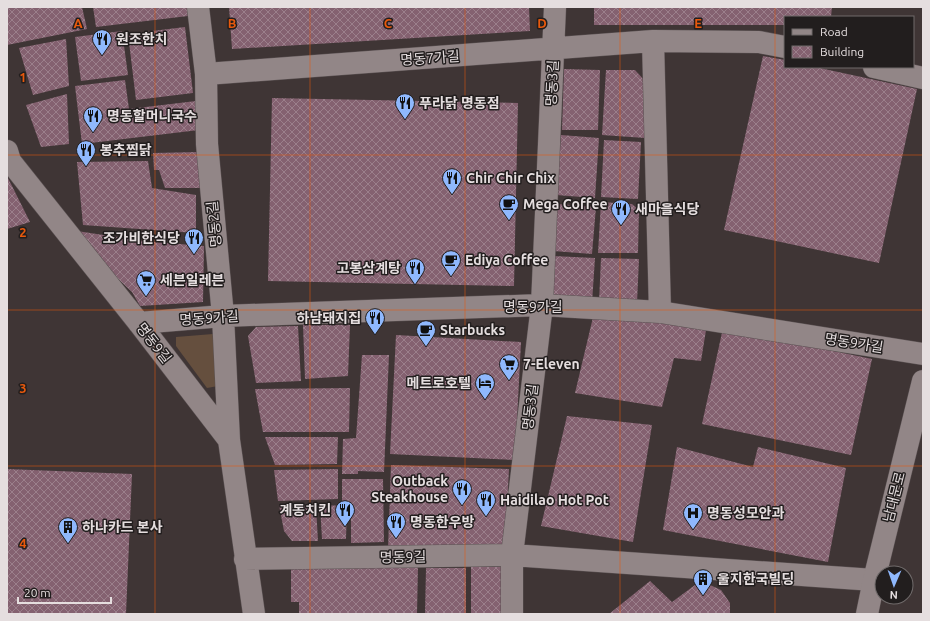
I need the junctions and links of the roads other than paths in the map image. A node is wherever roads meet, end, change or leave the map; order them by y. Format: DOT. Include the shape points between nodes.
graph roads {
  1 [pos="198,7"];
  2 [pos="555,7"];
  3 [pos="653,41"];
  4 [pos="784,47"];
  5 [pos="554,49"];
  6 [pos="878,68"];
  7 [pos="206,74"];
  8 [pos="923,78"];
  9 [pos="7,151"];
  10 [pos="542,305"];
  11 [pos="660,312"];
  12 [pos="223,316"];
  13 [pos="139,323"];
  14 [pos="923,354"];
  15 [pos="923,381"];
  16 [pos="229,440"];
  17 [pos="512,555"];
  18 [pos="245,559"];
  19 [pos="878,565"];
  20 [pos="874,580"];
  21 [pos="254,614"];
  22 [pos="512,614"];
  23 [pos="867,614"];
  1 -- 7 [label="street, 명동2길"];
  2 -- 5 [label="street, 명동3길"];
  3 -- 4 [label="street, 명동7가길" via="759,42"];
  3 -- 5 [label="street, 명동7가길"];
  3 -- 11 [label="street"];
  5 -- 7 [label="street, 명동7가길"];
  5 -- 10 [label="street, 명동3길"];
  6 -- 8 [label="street"];
  7 -- 12 [label="street, 명동2길" via="207,144"];
  9 -- 13 [label="street, 명동9길" via="10,161"];
  10 -- 11 [label="street, 명동9가길"];
  10 -- 12 [label="street, 명동9가길"];
  10 -- 17 [label="street, 명동3길"];
  11 -- 14 [label="street, 명동9가길"];
  12 -- 13 [label="street, 명동9가길"];
  12 -- 16 [label="street, 명동2길"];
  13 -- 16 [label="street, 명동9길"];
  15 -- 19 [label="street, 남대문로"];
  16 -- 18 [label="street, 명동9길"];
  17 -- 18 [label="street, 명동9길"];
  17 -- 20 [label="street, 명동9길"];
  17 -- 22 [label="street, 명동3길"];
  18 -- 21 [label="street, 명동9길"];
  20 -- 23 [label="street, 남대문로"];
}
